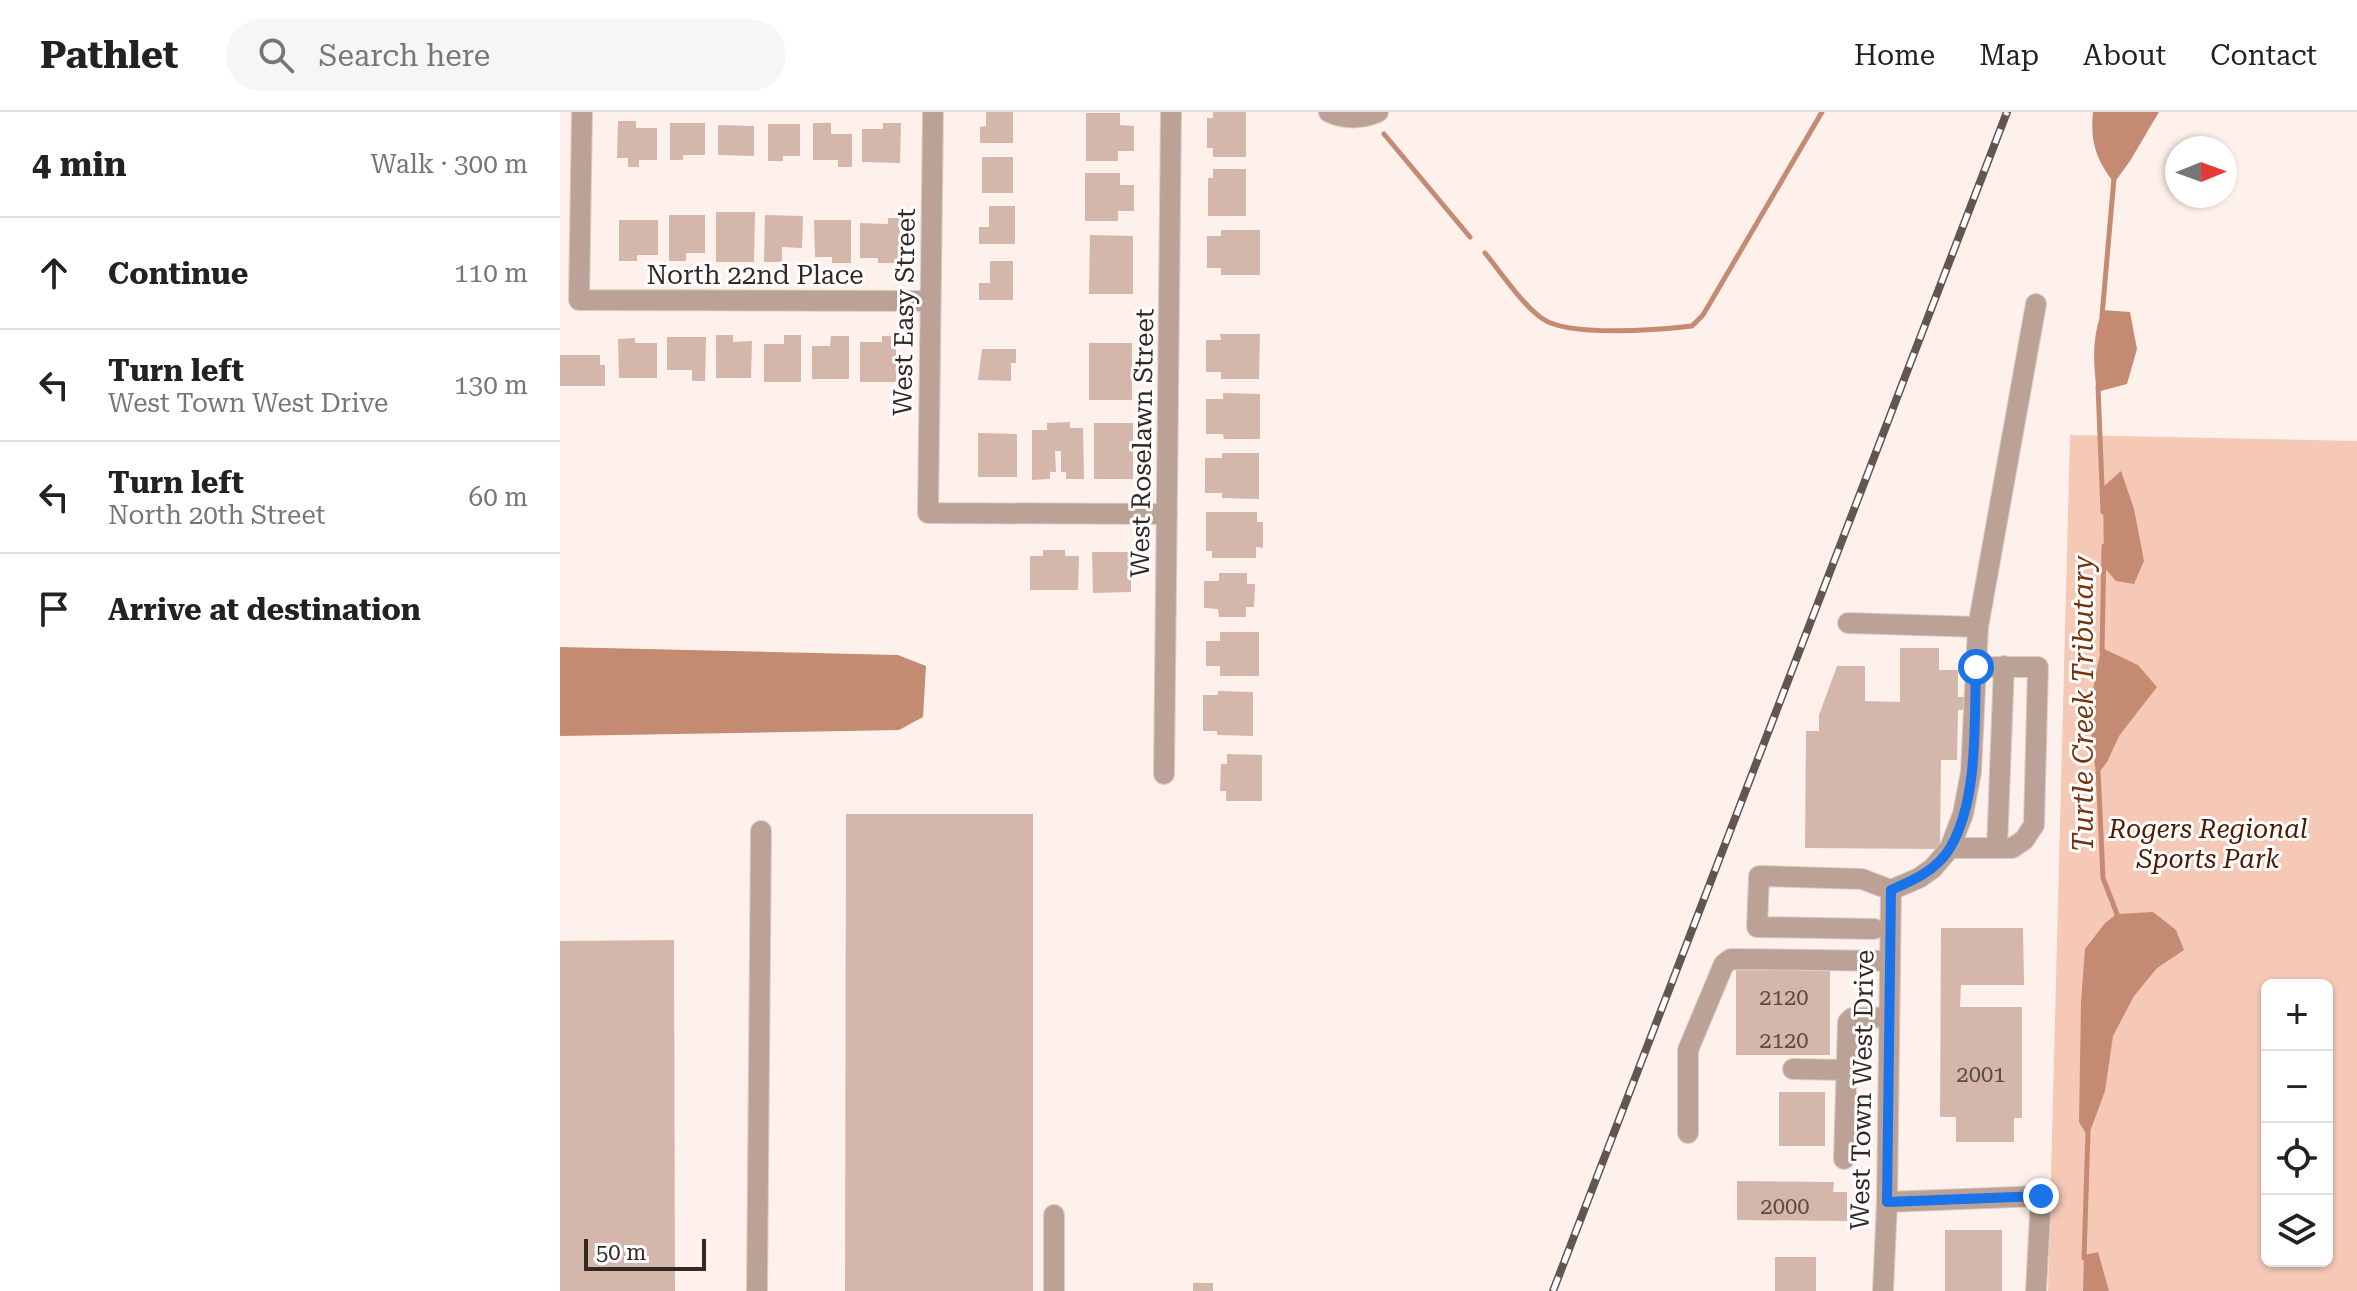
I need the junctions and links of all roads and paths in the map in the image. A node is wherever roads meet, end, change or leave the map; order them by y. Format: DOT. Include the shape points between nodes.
graph roads {
  1 [pos="582,112"];
  2 [pos="933,112"];
  3 [pos="1171,112"];
  4 [pos="1329,112"];
  5 [pos="1378,112"];
  6 [pos="930,301"];
  7 [pos="2036,304"];
  8 [pos="1167,514"];
  9 [pos="1848,623"];
  10 [pos="1978,627"];
  11 [pos="2004,666"];
  12 [pos="1976,667"];
  13 [pos="1164,774"];
  14 [pos="761,831"];
  15 [pos="1950,848"];
  16 [pos="1997,848"];
  17 [pos="1891,890"];
  18 [pos="1874,929"];
  19 [pos="1890,961"];
  20 [pos="1889,1017"];
  21 [pos="1793,1069"];
  22 [pos="1845,1070"];
  23 [pos="1688,1133"];
  24 [pos="1844,1159"];
  25 [pos="1887,1202"];
  26 [pos="1054,1215"];
  27 [pos="757,1291"];
  28 [pos="1054,1291"];
  29 [pos="1883,1291"];
  30 [pos="2036,1291"];
  1 -- 6 [label="street, North 22nd Place" via="579,300"];
  2 -- 6 [label="street, West Easy Street"];
  3 -- 8 [label="street, West Roselawn Street"];
  4 -- 5 [label="street" via="1361,118"];
  6 -- 8 [label="street, West Easy Street" via="928,513"];
  7 -- 10 [label="street"];
  8 -- 13 [label="street, West Roselawn Street"];
  9 -- 10 [label="street"];
  10 -- 12 [label="street"];
  11 -- 12 [label="street"];
  11 -- 16 [label="street"];
  11 -- 16 [label="street" via="2038,667 2034,825 2012,848"];
  12 -- 15 [label="street" via="1971,772"];
  14 -- 27 [label="street"];
  15 -- 16 [label="street"];
  15 -- 17 [label="street" via="1919,878"];
  17 -- 18 [label="street" via="1862,879 1759,876 1757,927"];
  17 -- 19 [label="street, West Town West Drive"];
  19 -- 20 [label="street, West Town West Drive"];
  19 -- 23 [label="street" via="1731,959 1724,964 1688,1050"];
  20 -- 22 [label="street" via="1848,1022"];
  20 -- 25 [label="street, West Town West Drive"];
  21 -- 22 [label="street"];
  22 -- 24 [label="street"];
  25 -- 29 [label="street, West Town West Drive"];
  25 -- 30 [label="street" via="2041,1196"];
  26 -- 28 [label="street"];
}
